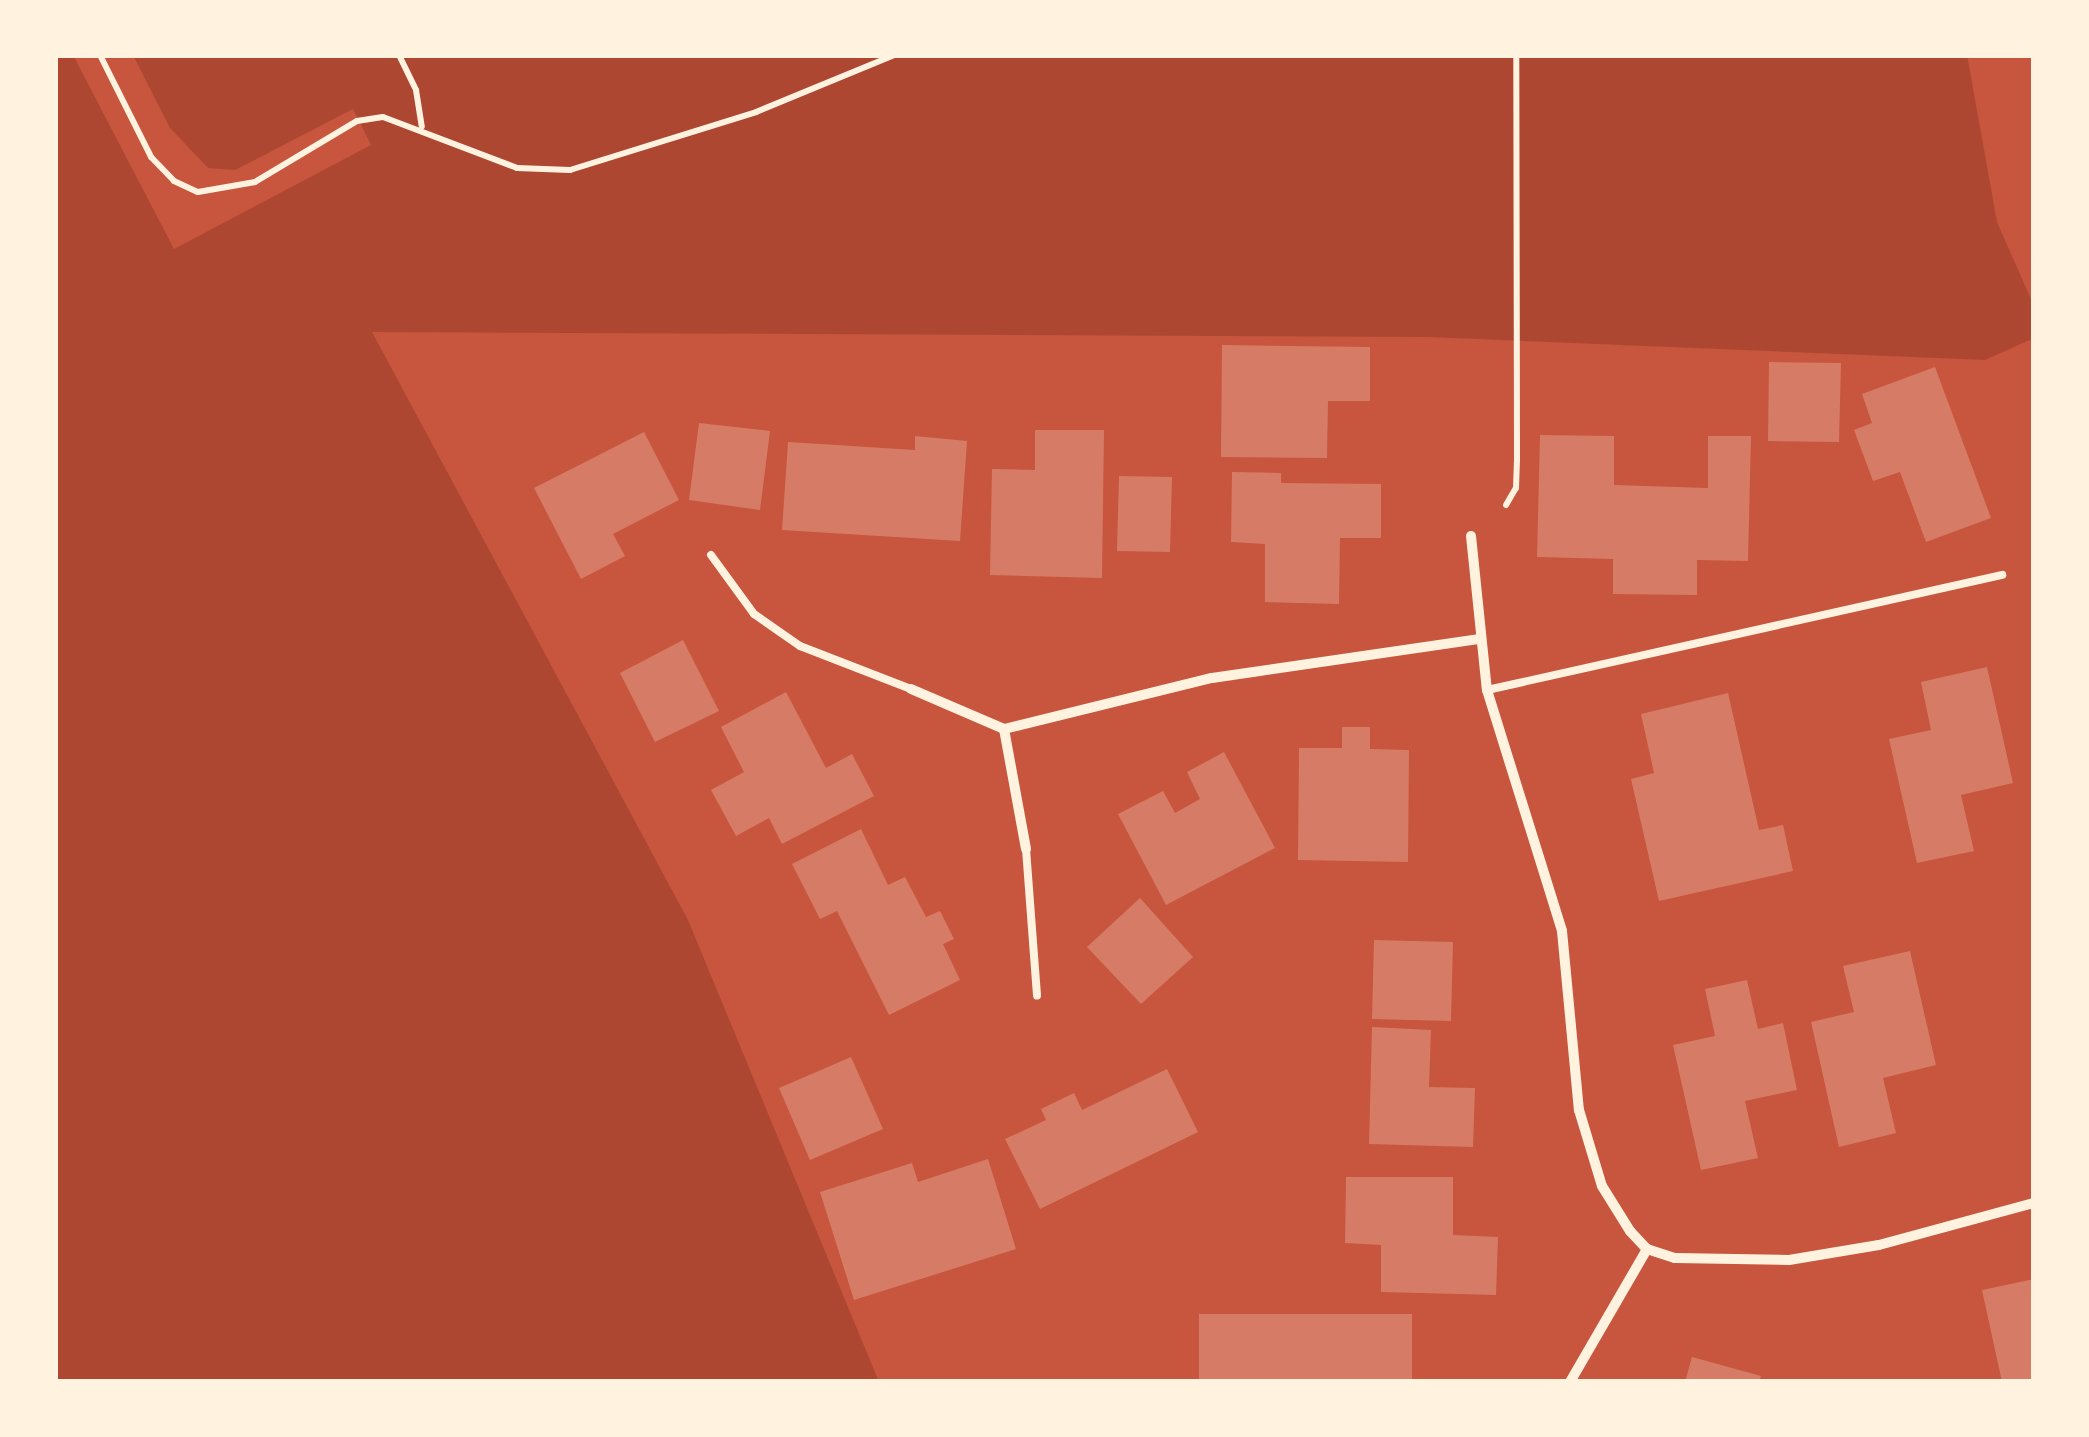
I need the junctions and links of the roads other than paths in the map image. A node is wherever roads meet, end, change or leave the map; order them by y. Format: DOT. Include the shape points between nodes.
graph roads {
  1 [pos="1471,536"];
  2 [pos="711,555"];
  3 [pos="2002,575"];
  4 [pos="1478,639"];
  5 [pos="911,689"];
  6 [pos="1487,690"];
  7 [pos="1004,728"];
  8 [pos="1026,850"];
  9 [pos="1038,996"];
  10 [pos="2034,1202"];
  11 [pos="1646,1249"];
  12 [pos="1570,1382"];
  1 -- 4 [label="street"];
  2 -- 5 [label="lane" via="754,614 800,646"];
  3 -- 6 [label="lane"];
  4 -- 6 [label="street"];
  4 -- 7 [label="street" via="1212,678"];
  5 -- 7 [label="street"];
  6 -- 11 [label="street" via="1562,931 1579,1110 1592,1159 1614,1210"];
  7 -- 8 [label="street"];
  8 -- 9 [label="lane"];
  10 -- 11 [label="street" via="1879,1245 1789,1260 1708,1261"];
  11 -- 12 [label="street"];
}
